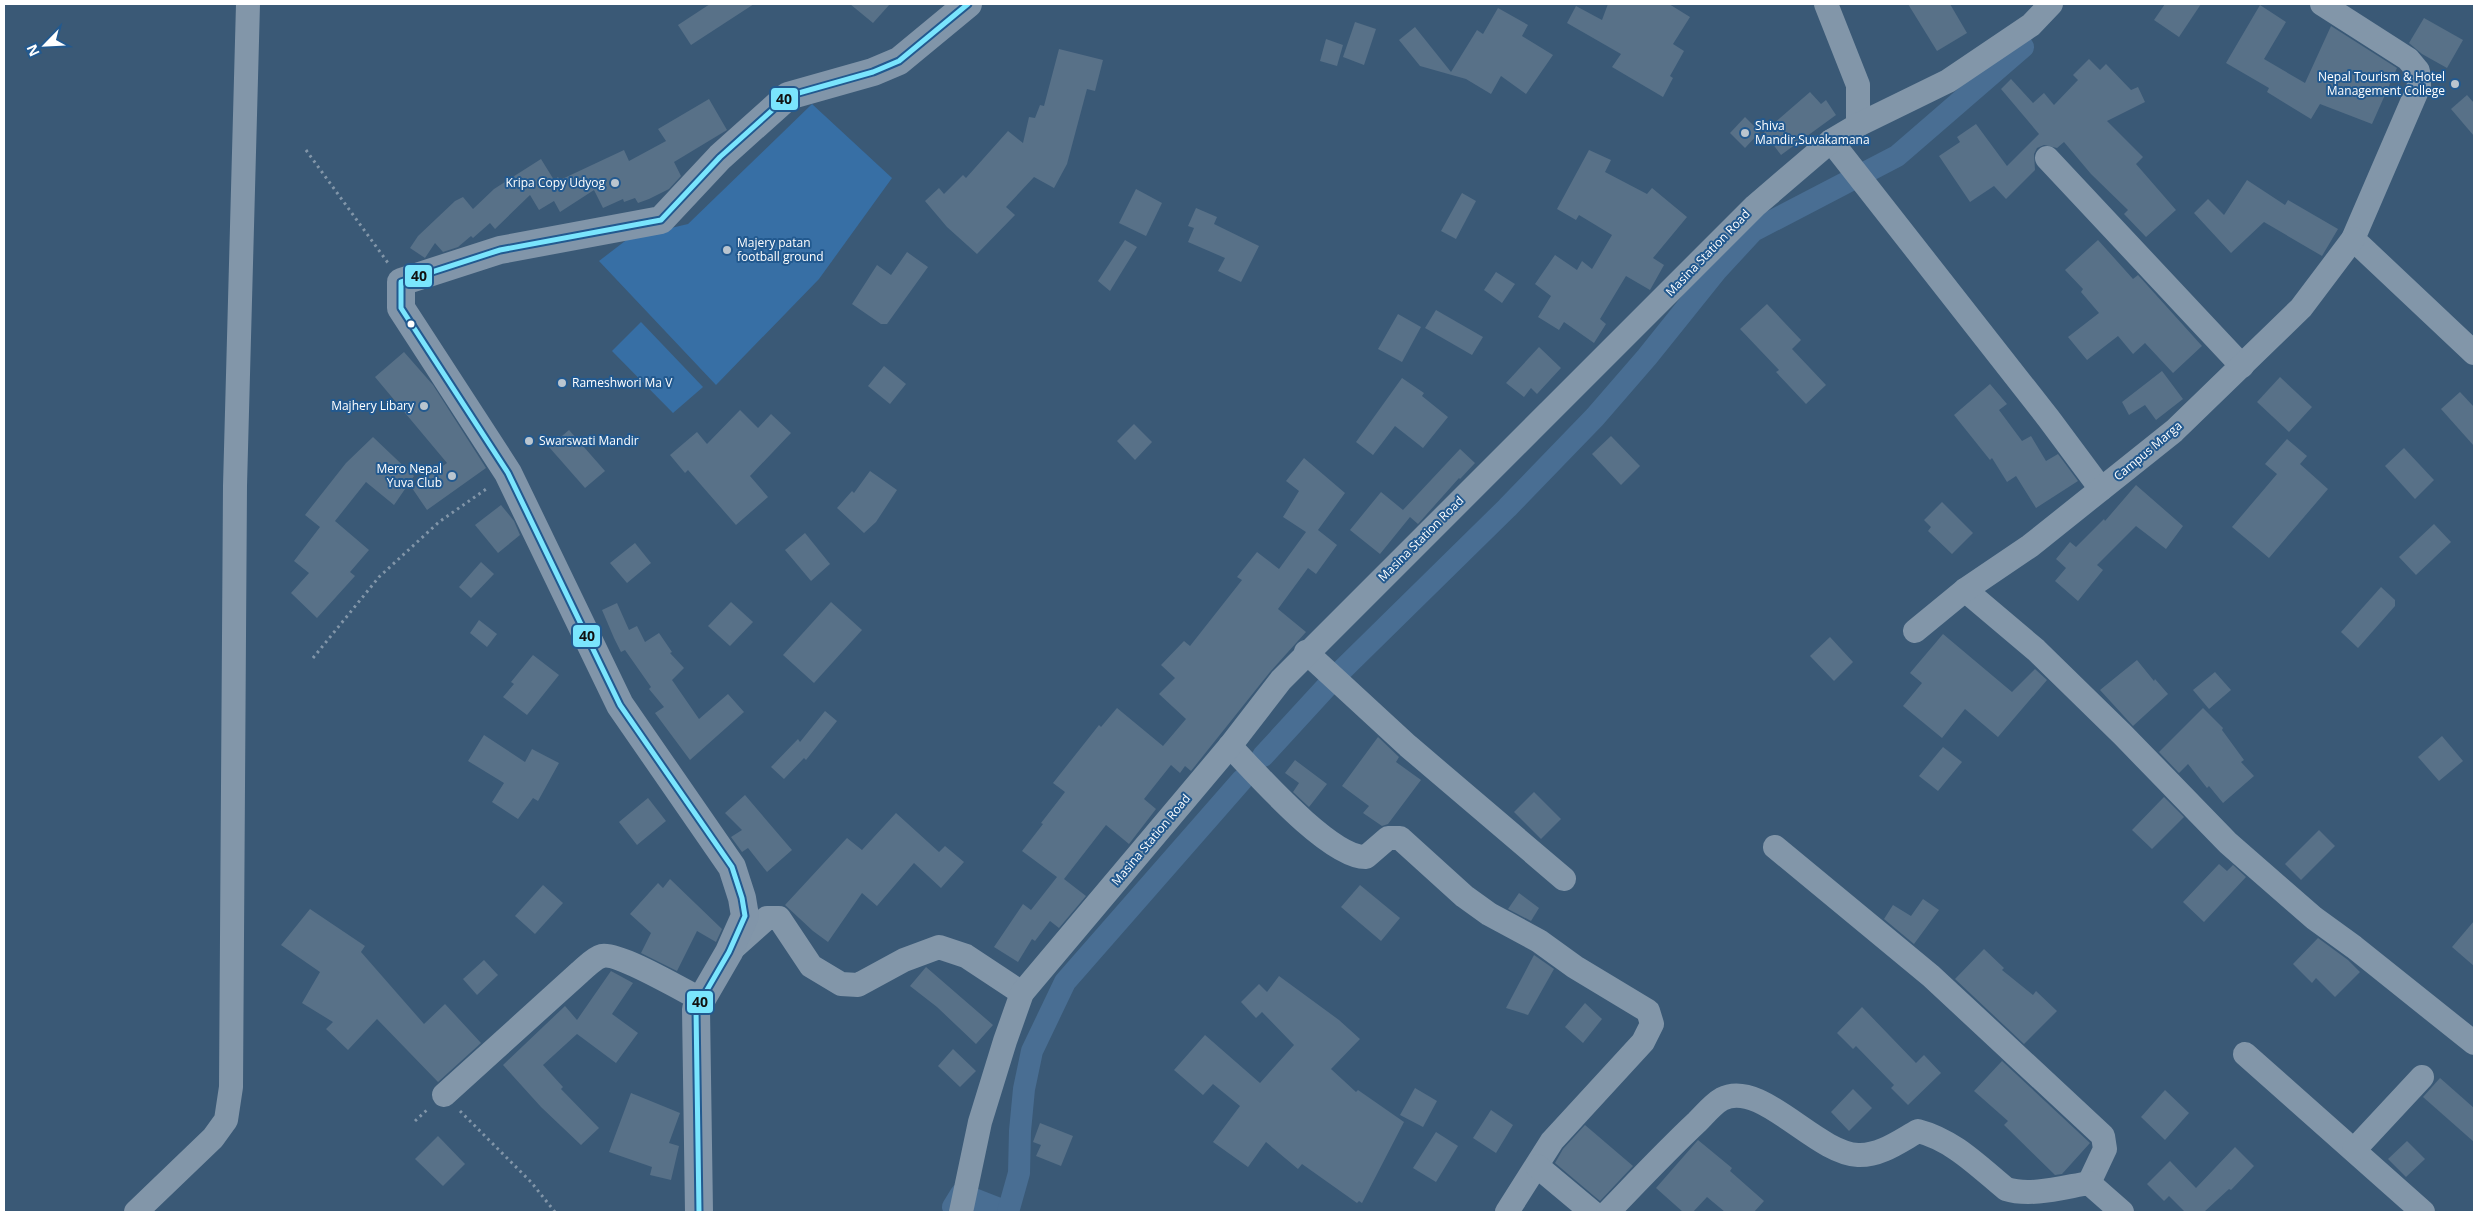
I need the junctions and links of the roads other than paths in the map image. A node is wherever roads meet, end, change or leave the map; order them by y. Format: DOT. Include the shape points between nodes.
graph roads {
  1 [pos="248,4"];
  2 [pos="968,4"];
  3 [pos="1826,4"];
  4 [pos="2051,4"];
  5 [pos="2322,4"];
  6 [pos="1858,125"];
  7 [pos="1831,141"];
  8 [pos="2047,158"];
  9 [pos="2353,239"];
  10 [pos="2474,353"];
  11 [pos="2242,366"];
  12 [pos="2102,489"];
  13 [pos="1965,590"];
  14 [pos="1915,631"];
  15 [pos="1306,652"];
  16 [pos="1230,746"];
  17 [pos="1775,847"];
  18 [pos="1564,879"];
  19 [pos="729,952"];
  20 [pos="1022,993"];
  21 [pos="702,1000"];
  22 [pos="2474,1043"];
  23 [pos="2245,1054"];
  24 [pos="2422,1077"];
  25 [pos="444,1095"];
  26 [pos="2354,1150"];
  27 [pos="1537,1166"];
  28 [pos="2089,1183"];
  29 [pos="136,1212"];
  30 [pos="699,1212"];
  31 [pos="961,1212"];
  32 [pos="1507,1212"];
  33 [pos="1592,1212"];
  34 [pos="1608,1212"];
  35 [pos="2122,1212"];
  36 [pos="2423,1212"];
  1 -- 29 [label="street" via="235,486 231,1087 226,1120 214,1138"];
  2 -- 19 [label="main road" via="899,62 788,96 720,157 661,220 500,250 401,282 401,308 508,473 620,705 732,867 744,916"];
  3 -- 6 [label="street" via="1858,85"];
  4 -- 6 [label="street, Masina Station Road" via="2031,25 1948,81"];
  5 -- 9 [label="street, Campus Marga" via="2408,59 2418,71 2420,86"];
  6 -- 7 [label="street, Masina Station Road"];
  7 -- 12 [label="street"];
  7 -- 15 [label="street, Masina Station Road" via="1755,206"];
  8 -- 11 [label="street"];
  9 -- 10 [label="street"];
  9 -- 11 [label="street, Campus Marga" via="2301,308"];
  11 -- 12 [label="street, Campus Marga" via="2174,431"];
  12 -- 13 [label="street, Campus Marga" via="2030,546"];
  13 -- 14 [label="street, Campus Marga"];
  13 -- 22 [label="street" via="2036,650 2228,843 2314,918"];
  15 -- 16 [label="street, Masina Station Road"];
  15 -- 18 [label="street" via="1408,746"];
  16 -- 20 [label="street, Masina Station Road"];
  16 -- 27 [label="street" via="1300,817 1328,840 1354,855 1366,857 1388,838 1400,838 1464,896 1648,1011 1652,1024 1643,1042 1552,1141"];
  17 -- 28 [label="street" via="1931,976 2091,1122 2103,1136 2106,1149"];
  19 -- 20 [label="street" via="768,918 779,918 812,966 841,984 858,984 904,960 939,947 966,956"];
  19 -- 21 [label="main road"];
  20 -- 31 [label="street, Masina Station Road" via="980,1122"];
  21 -- 25 [label="street" via="614,956 603,956 580,972"];
  21 -- 30 [label="main road" via="696,1009"];
  23 -- 26 [label="street"];
  24 -- 26 [label="street"];
  26 -- 36 [label="street"];
  27 -- 32 [label="street"];
  27 -- 33 [label="street"];
  28 -- 34 [label="street" via="2015,1192 2006,1189 1954,1147 1936,1136 1918,1131 1887,1148 1857,1156 1828,1146 1753,1098 1736,1095 1722,1099"];
  28 -- 35 [label="street"];
}
